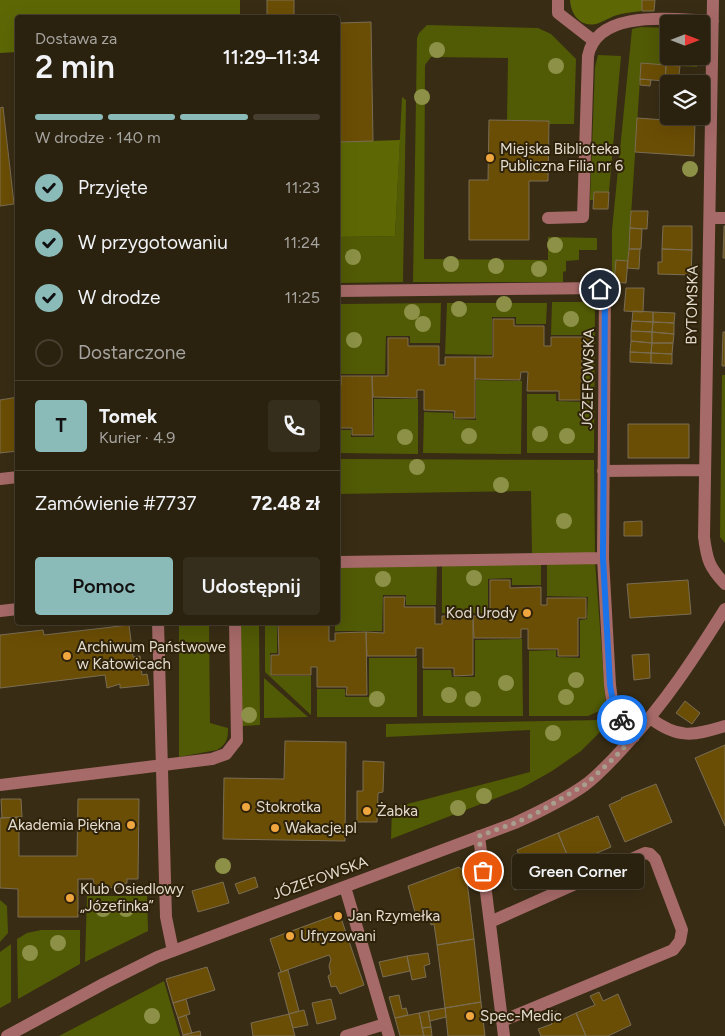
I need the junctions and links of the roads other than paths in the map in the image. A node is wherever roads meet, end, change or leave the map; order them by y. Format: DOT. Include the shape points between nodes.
graph roads {
  1 [pos="558,0"];
  2 [pos="714,0"];
  3 [pos="717,26"];
  4 [pos="594,41"];
  5 [pos="548,218"];
  6 [pos="710,218"];
  7 [pos="725,218"];
  8 [pos="340,291"];
  9 [pos="603,470"];
  10 [pos="705,470"];
  11 [pos="15,477"];
  12 [pos="0,479"];
  13 [pos="603,558"];
  14 [pos="340,562"];
  15 [pos="725,584"];
  16 [pos="15,609"];
  17 [pos="725,609"];
  18 [pos="0,611"];
  19 [pos="158,625"];
  20 [pos="235,625"];
  21 [pos="650,718"];
  22 [pos="725,726"];
  23 [pos="634,737"];
  24 [pos="162,765"];
  25 [pos="0,785"];
  26 [pos="479,836"];
  27 [pos="345,887"];
  28 [pos="490,922"];
  29 [pos="173,951"];
  30 [pos="502,1021"];
  31 [pos="387,1030"];
  32 [pos="7,1036"];
  33 [pos="346,1036"];
  34 [pos="504,1036"];
  1 -- 4 [label="street" via="558,13"];
  2 -- 3 [label="street, BYTOMSKA"];
  3 -- 4 [label="street" via="635,20 612,26"];
  3 -- 6 [label="street, BYTOMSKA"];
  4 -- 5 [label="street" via="588,56 583,217"];
  6 -- 7 [label="street"];
  6 -- 10 [label="street, BYTOMSKA"];
  8 -- 9 [label="street, JÓZEFOWSKA" via="605,288"];
  9 -- 10 [label="street"];
  9 -- 13 [label="street, JÓZEFOWSKA"];
  10 -- 15 [label="street, BYTOMSKA" via="706,554 712,570"];
  11 -- 12 [label="street"];
  13 -- 14 [label="street"];
  13 -- 23 [label="street, JÓZEFOWSKA" via="610,685 614,708"];
  16 -- 18 [label="street"];
  17 -- 21 [label="street, JÓZEFOWSKA" via="687,669"];
  19 -- 24 [label="street"];
  20 -- 24 [label="street" via="237,740 226,754 212,759"];
  21 -- 22 [label="street" via="680,733"];
  21 -- 23 [label="street, JÓZEFOWSKA"];
  23 -- 26 [label="street, JÓZEFOWSKA" via="586,784 537,813"];
  24 -- 25 [label="street"];
  24 -- 29 [label="street" via="166,917"];
  26 -- 27 [label="street, JÓZEFOWSKA"];
  26 -- 28 [label="street"];
  27 -- 29 [label="street, JÓZEFOWSKA"];
  27 -- 31 [label="street"];
  28 -- 30 [label="street"];
  28 -- 30 [label="street" via="645,853 655,859 682,930 680,941 673,950"];
  29 -- 32 [label="street, JÓZEFOWSKA" via="105,983"];
  30 -- 34 [label="street"];
  31 -- 33 [label="street"];
}
